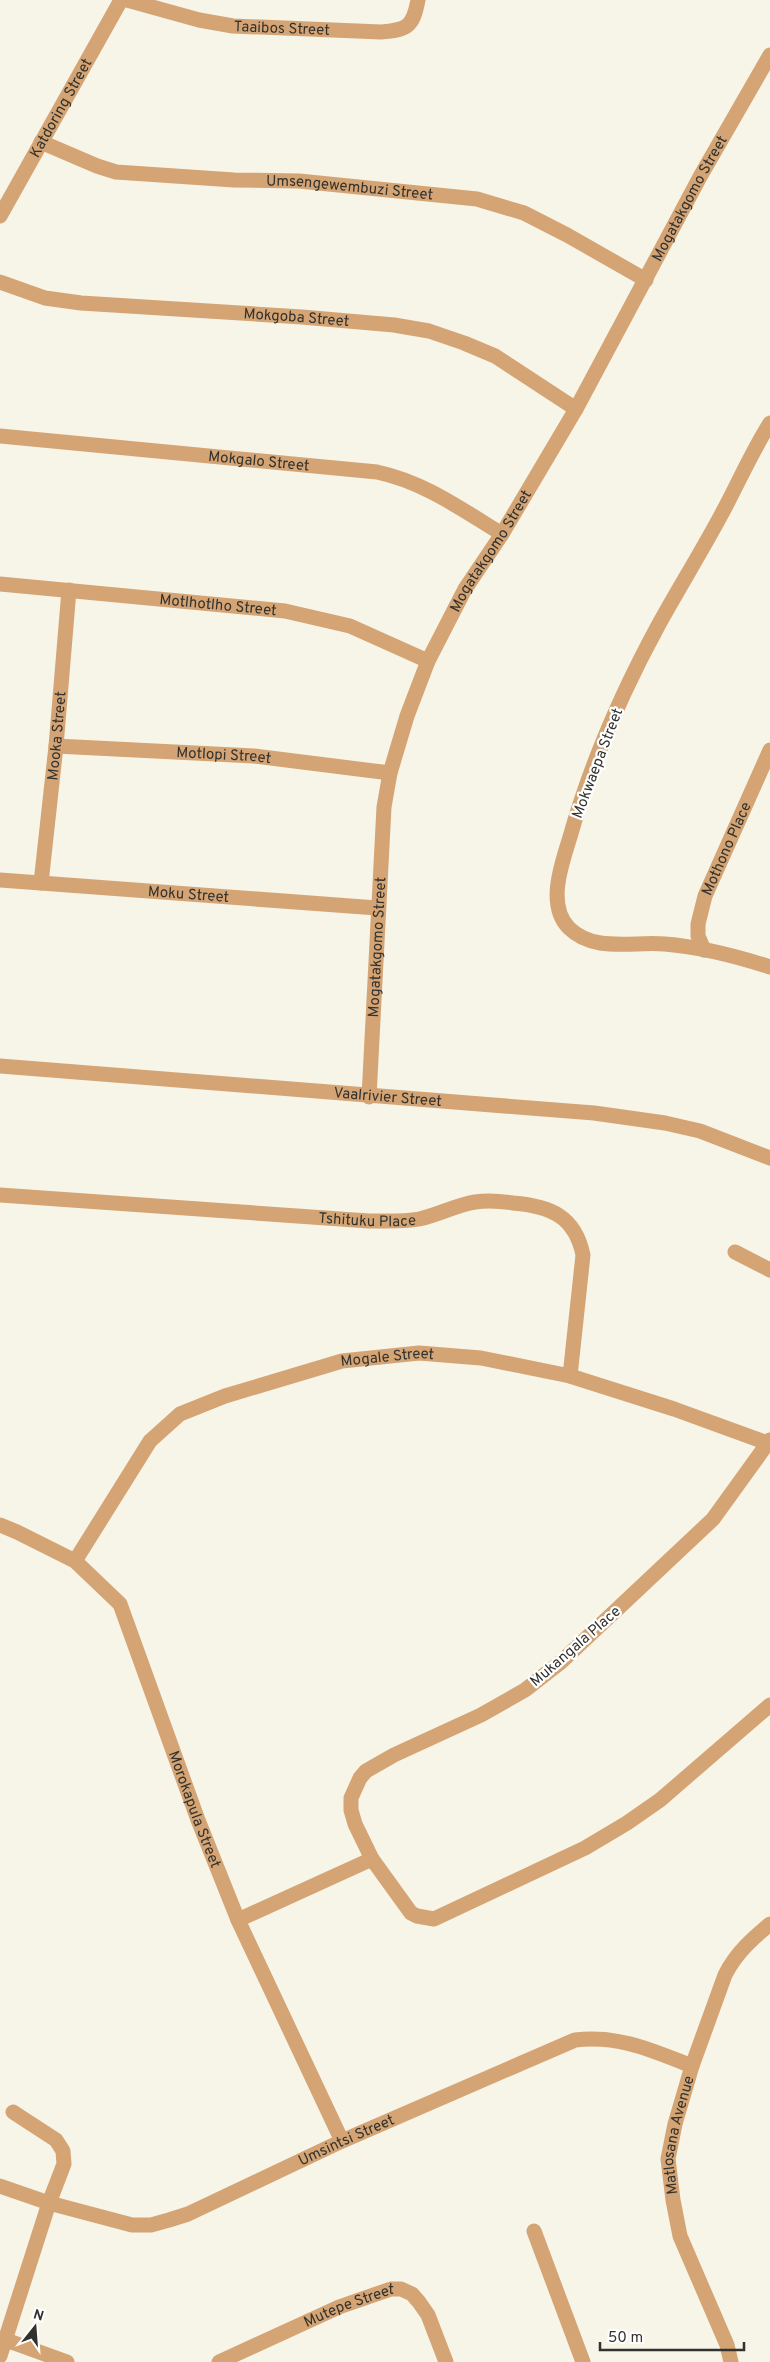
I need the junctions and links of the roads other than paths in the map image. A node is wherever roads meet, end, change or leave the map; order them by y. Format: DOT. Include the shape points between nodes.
graph roads {
  1 [pos="121,0"];
  2 [pos="128,0"];
  3 [pos="418,0"];
  4 [pos="770,55"];
  5 [pos="41,142"];
  6 [pos="0,216"];
  7 [pos="646,280"];
  8 [pos="0,282"];
  9 [pos="576,408"];
  10 [pos="770,422"];
  11 [pos="0,436"];
  12 [pos="502,534"];
  13 [pos="0,584"];
  14 [pos="69,590"];
  15 [pos="428,661"];
  16 [pos="56,746"];
  17 [pos="770,750"];
  18 [pos="390,773"];
  19 [pos="0,880"];
  20 [pos="40,883"];
  21 [pos="377,908"];
  22 [pos="704,950"];
  23 [pos="770,967"];
  24 [pos="0,1066"];
  25 [pos="369,1096"];
  26 [pos="770,1158"];
  27 [pos="0,1196"];
  28 [pos="735,1252"];
  29 [pos="770,1270"];
  30 [pos="570,1376"];
  31 [pos="770,1443"];
  32 [pos="0,1525"];
  33 [pos="76,1561"];
  34 [pos="770,1705"];
  35 [pos="372,1859"];
  36 [pos="238,1920"];
  37 [pos="770,1924"];
  38 [pos="692,2066"];
  39 [pos="13,2112"];
  40 [pos="342,2141"];
  41 [pos="0,2186"];
  42 [pos="49,2203"];
  43 [pos="534,2231"];
  44 [pos="6,2340"];
  45 [pos="0,2356"];
  46 [pos="67,2362"];
  47 [pos="219,2362"];
  48 [pos="446,2362"];
  49 [pos="583,2362"];
  50 [pos="731,2362"];
  1 -- 5 [label="street, Katdoring Street"];
  2 -- 3 [label="street, Taaibos Street" via="233,26 381,32 408,26 413,20"];
  4 -- 7 [label="street, Mogatakgomo Street" via="701,175"];
  5 -- 6 [label="street, Katdoring Street"];
  5 -- 7 [label="street, Umsengewembuzi Street" via="116,172 299,182 477,200 524,213"];
  7 -- 9 [label="street, Mogatakgomo Street"];
  8 -- 9 [label="street, Mokgoba Street" via="45,298 81,303 302,317 429,331 495,356"];
  9 -- 12 [label="street, Mogatakgomo Street"];
  10 -- 22 [label="street, Mokwaepa Street" via="628,683 598,752 576,814 559,877 561,916 581,938 600,943 665,944"];
  11 -- 12 [label="street, Mokgalo Street" via="402,477 430,489"];
  12 -- 15 [label="street, Mogatakgomo Street" via="465,589"];
  13 -- 14 [label="street, Motlhotlho Street"];
  14 -- 15 [label="street, Motlhotlho Street" via="293,613 350,626"];
  14 -- 16 [label="street, Mooka Street"];
  15 -- 18 [label="street, Mogatakgomo Street"];
  16 -- 18 [label="street, Motlopi Street" via="254,756"];
  16 -- 20 [label="street, Mooka Street"];
  17 -- 22 [label="street, Mothono Place" via="705,896 698,924 698,936"];
  18 -- 21 [label="street, Mogatakgomo Street" via="383,814"];
  19 -- 20 [label="street, Moku Street"];
  20 -- 21 [label="street, Moku Street"];
  21 -- 25 [label="street, Mogatakgomo Street"];
  22 -- 23 [label="street, Mokwaepa Street"];
  24 -- 25 [label="street, Vaalrivier Street"];
  25 -- 26 [label="street, Vaalrivier Street" via="594,1113 665,1123 700,1131"];
  27 -- 30 [label="street, Tshituku Place" via="369,1221 419,1219 475,1202 499,1201 545,1208 556,1213 574,1230 583,1255"];
  28 -- 29 [label="street"];
  30 -- 31 [label="street, Mogale Street"];
  30 -- 33 [label="street, Mogale Street" via="482,1358 419,1353 342,1361 225,1396 180,1414 150,1441"];
  31 -- 35 [label="street, Mukangala Place" via="713,1519 561,1662 525,1690 481,1715 366,1771 351,1798 351,1810"];
  32 -- 33 [label="street, Morokapula Street"];
  33 -- 36 [label="street, Morokapula Street" via="120,1604"];
  34 -- 35 [label="street, Mukangala Place" via="660,1800 627,1823 577,1852 434,1919 417,1916 405,1906"];
  35 -- 36 [label="street"];
  36 -- 40 [label="street, Morokapula Street"];
  37 -- 38 [label="street, Matlosana Avenue" via="732,1961"];
  38 -- 40 [label="street, Umsintsi Street" via="618,2040 574,2040"];
  38 -- 50 [label="street, Matlosana Avenue" via="668,2159 672,2200 680,2236 727,2345"];
  39 -- 42 [label="street" via="56,2140 63,2151 64,2164"];
  40 -- 42 [label="street, Umsintsi Street" via="188,2214 151,2224 132,2225"];
  41 -- 42 [label="street, Umsintsi Street"];
  42 -- 44 [label="street"];
  43 -- 49 [label="street"];
  44 -- 45 [label="street"];
  44 -- 46 [label="street"];
  47 -- 48 [label="street, Mutepe Street" via="339,2307 391,2288 406,2292 419,2302 428,2315"];
}
